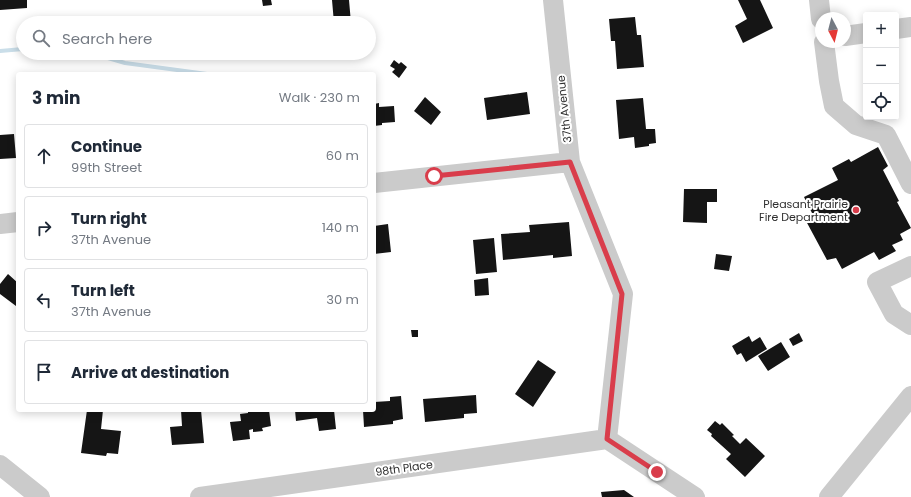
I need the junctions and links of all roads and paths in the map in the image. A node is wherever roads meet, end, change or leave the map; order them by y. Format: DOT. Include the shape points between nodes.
graph roads {
  1 [pos="552,0"];
  2 [pos="819,0"];
  3 [pos="820,12"];
  4 [pos="911,27"];
  5 [pos="899,29"];
  6 [pos="863,33"];
  7 [pos="851,35"];
  8 [pos="825,48"];
  9 [pos="570,162"];
  10 [pos="376,183"];
  11 [pos="911,184"];
  12 [pos="16,222"];
  13 [pos="0,224"];
  14 [pos="911,266"];
  15 [pos="911,325"];
  16 [pos="911,396"];
  17 [pos="607,439"];
  18 [pos="0,465"];
  19 [pos="40,497"];
  20 [pos="200,497"];
  21 [pos="695,497"];
  22 [pos="829,497"];
  1 -- 9 [label="street, 37th Avenue"];
  2 -- 3 [label="street"];
  4 -- 5 [label="street"];
  6 -- 7 [label="street"];
  8 -- 11 [label="street" via="834,106 856,125 886,136"];
  9 -- 10 [label="street"];
  9 -- 17 [label="street, 37th Avenue" via="622,294"];
  12 -- 13 [label="street"];
  14 -- 15 [label="street" via="877,282 894,314"];
  16 -- 22 [label="street"];
  17 -- 20 [label="street, 98th Place"];
  17 -- 21 [label="street"];
  18 -- 19 [label="street"];
}
